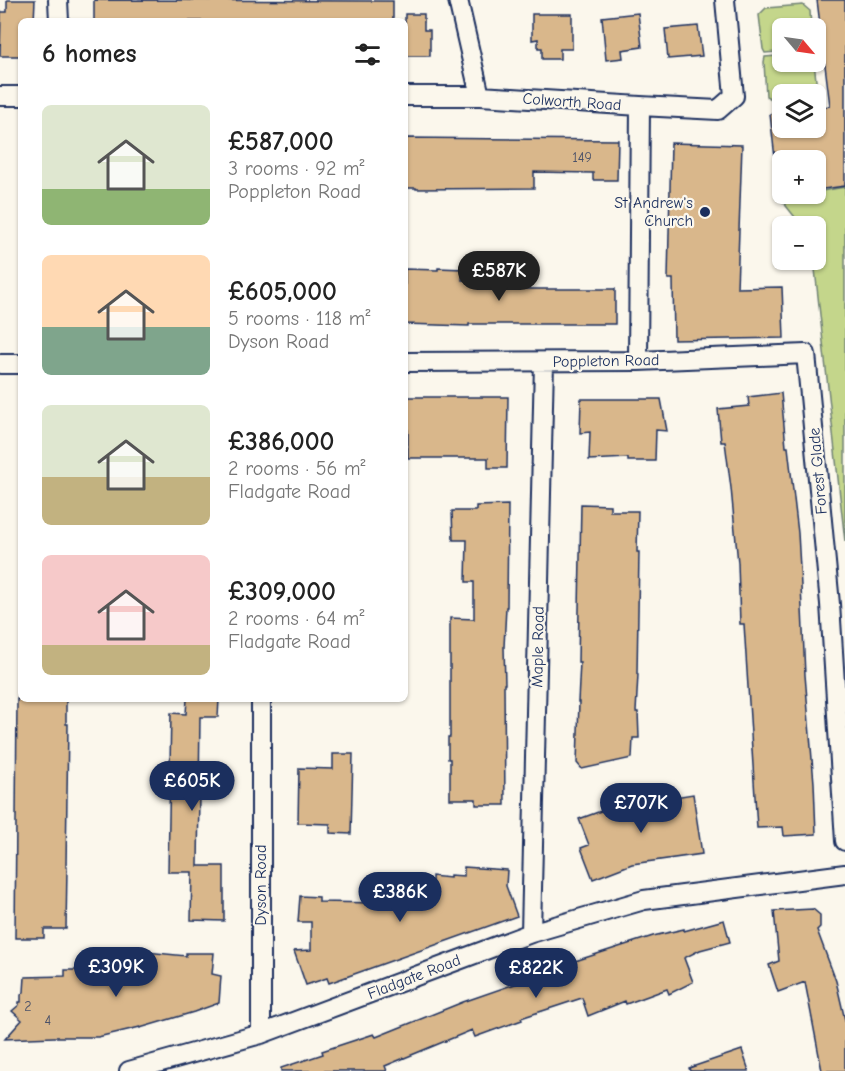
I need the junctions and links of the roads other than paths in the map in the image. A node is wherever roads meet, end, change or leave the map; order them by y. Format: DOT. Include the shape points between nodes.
graph roads {
  1 [pos="58,0"];
  2 [pos="458,0"];
  3 [pos="725,0"];
  4 [pos="59,18"];
  5 [pos="0,96"];
  6 [pos="18,96"];
  7 [pos="408,96"];
  8 [pos="480,96"];
  9 [pos="640,106"];
  10 [pos="806,354"];
  11 [pos="639,361"];
  12 [pos="408,362"];
  13 [pos="544,362"];
  14 [pos="0,364"];
  15 [pos="18,364"];
  16 [pos="261,702"];
  17 [pos="845,841"];
  18 [pos="845,874"];
  19 [pos="531,933"];
  20 [pos="261,1034"];
  21 [pos="129,1071"];
  1 -- 4 [label="street"];
  2 -- 8 [label="street"];
  3 -- 9 [label="street, Colworth Road" via="734,96 718,110"];
  5 -- 6 [label="street"];
  7 -- 8 [label="street, Colworth Road"];
  8 -- 9 [label="street, Colworth Road"];
  9 -- 11 [label="street"];
  10 -- 11 [label="street, Poppleton Road"];
  10 -- 17 [label="street, Forest Glade" via="830,604"];
  11 -- 13 [label="street, Poppleton Road"];
  12 -- 13 [label="street, Poppleton Road"];
  13 -- 19 [label="street, Maple Road"];
  14 -- 15 [label="street"];
  16 -- 20 [label="street, Dyson Road"];
  18 -- 19 [label="street, Fladgate Road" via="644,900"];
  19 -- 20 [label="street, Fladgate Road"];
  20 -- 21 [label="street, Fladgate Road"];
}
